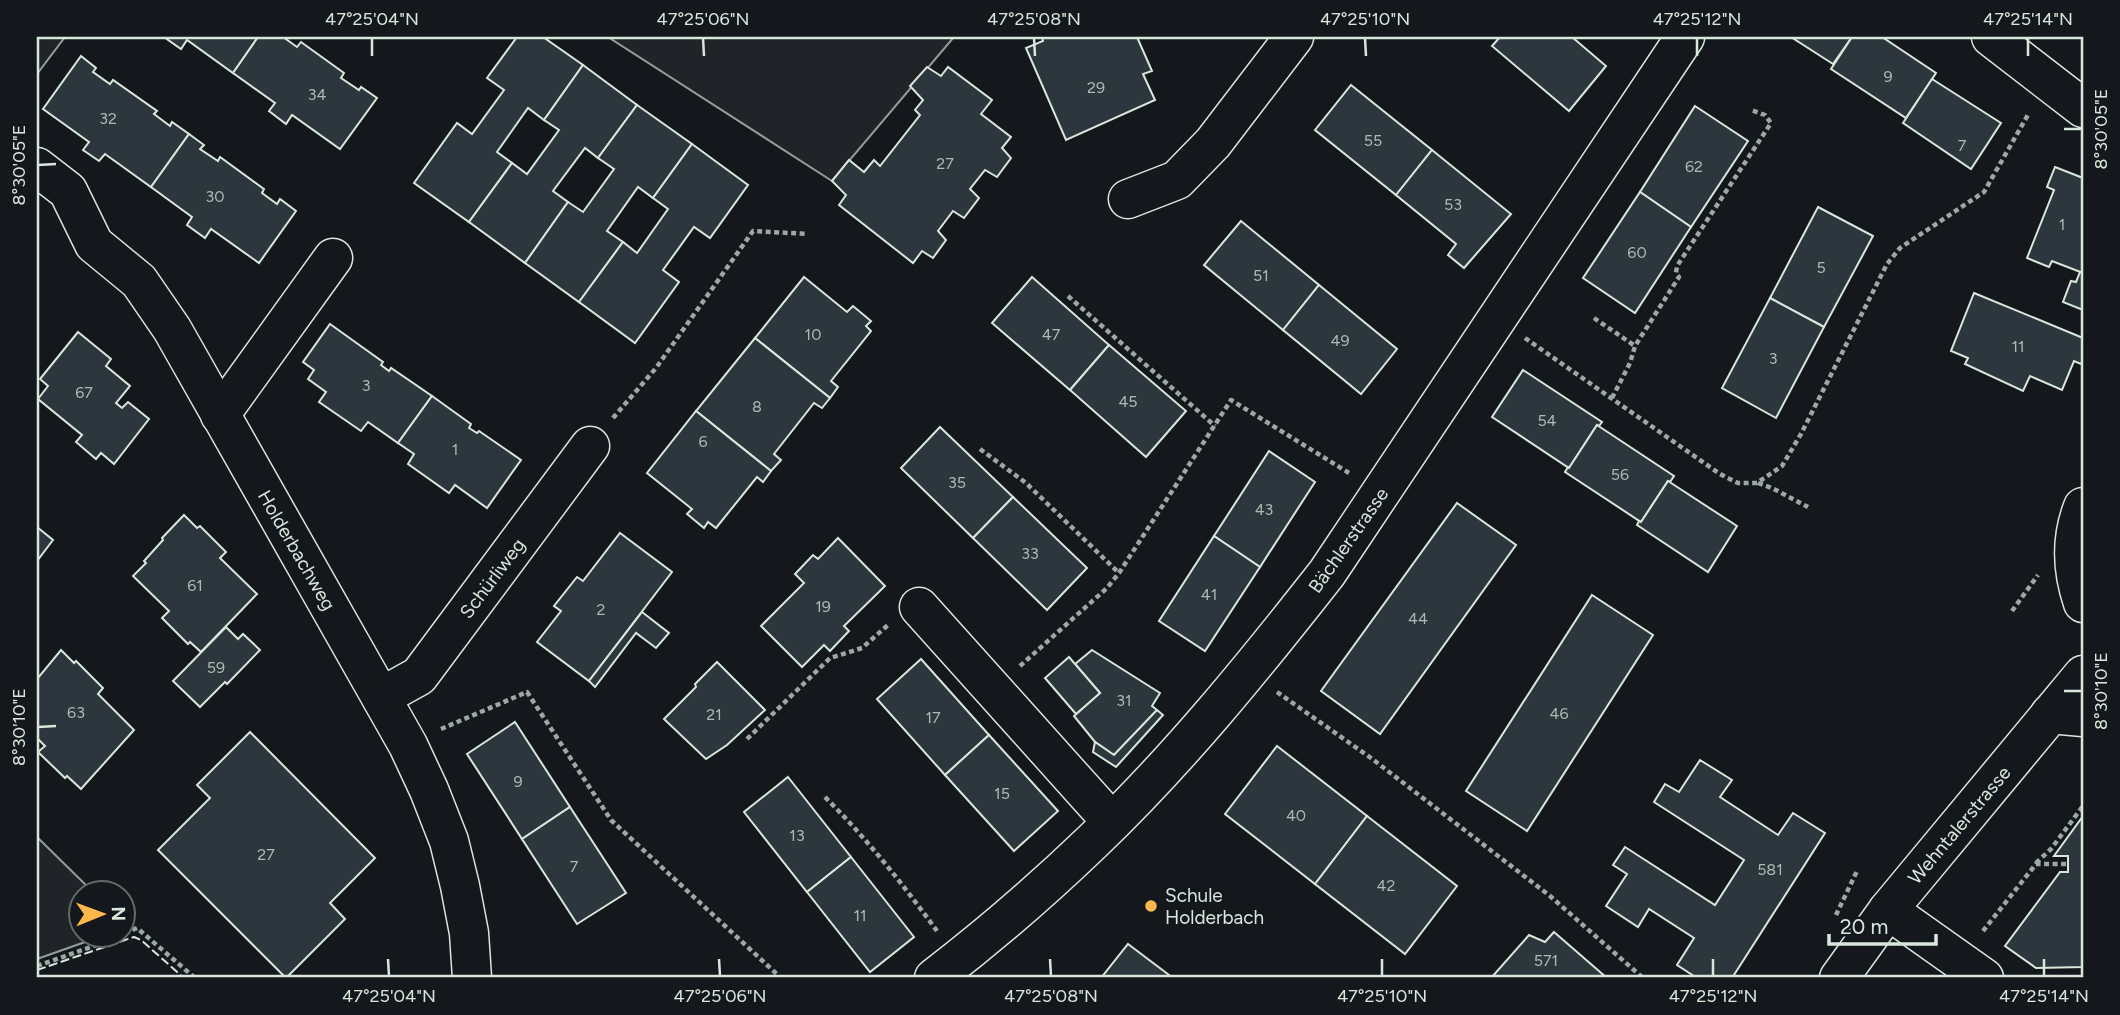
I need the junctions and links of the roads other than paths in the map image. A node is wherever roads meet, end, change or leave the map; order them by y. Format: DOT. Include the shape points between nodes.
graph roads {
  1 [pos="1294,37"];
  2 [pos="1685,37"];
  3 [pos="1991,37"];
  4 [pos="2083,108"];
  5 [pos="37,167"];
  6 [pos="1128,199"];
  7 [pos="333,258"];
  8 [pos="220,415"];
  9 [pos="590,446"];
  10 [pos="2083,507"];
  11 [pos="2083,603"];
  12 [pos="905,614"];
  13 [pos="2083,675"];
  14 [pos="381,697"];
  15 [pos="2067,716"];
  16 [pos="1112,822"];
  17 [pos="1888,910"];
  18 [pos="472,978"];
  19 [pos="934,978"];
  20 [pos="1839,978"];
  21 [pos="1984,978"];
  1 -- 6 [label="street" via="1213,143 1177,180"];
  2 -- 16 [label="street, Bächlerstrasse" via="1327,573 1184,745"];
  3 -- 4 [label="street"];
  5 -- 8 [label="street, Holderbachweg" via="68,191 94,244 139,281"];
  7 -- 8 [label="street"];
  8 -- 14 [label="street, Holderbachweg"];
  9 -- 14 [label="street, Schürliweg" via="419,676"];
  10 -- 11 [label="street" via="2073,554"];
  12 -- 16 [label="street"];
  13 -- 15 [label="street, Wehntalerstrasse"];
  14 -- 18 [label="street, Holderbachweg" via="408,745 449,841 469,933"];
  15 -- 17 [label="street, Wehntalerstrasse"];
  16 -- 19 [label="street, Bächlerstrasse"];
  17 -- 20 [label="street, Wehntalerstrasse"];
  17 -- 21 [label="street"];
}
